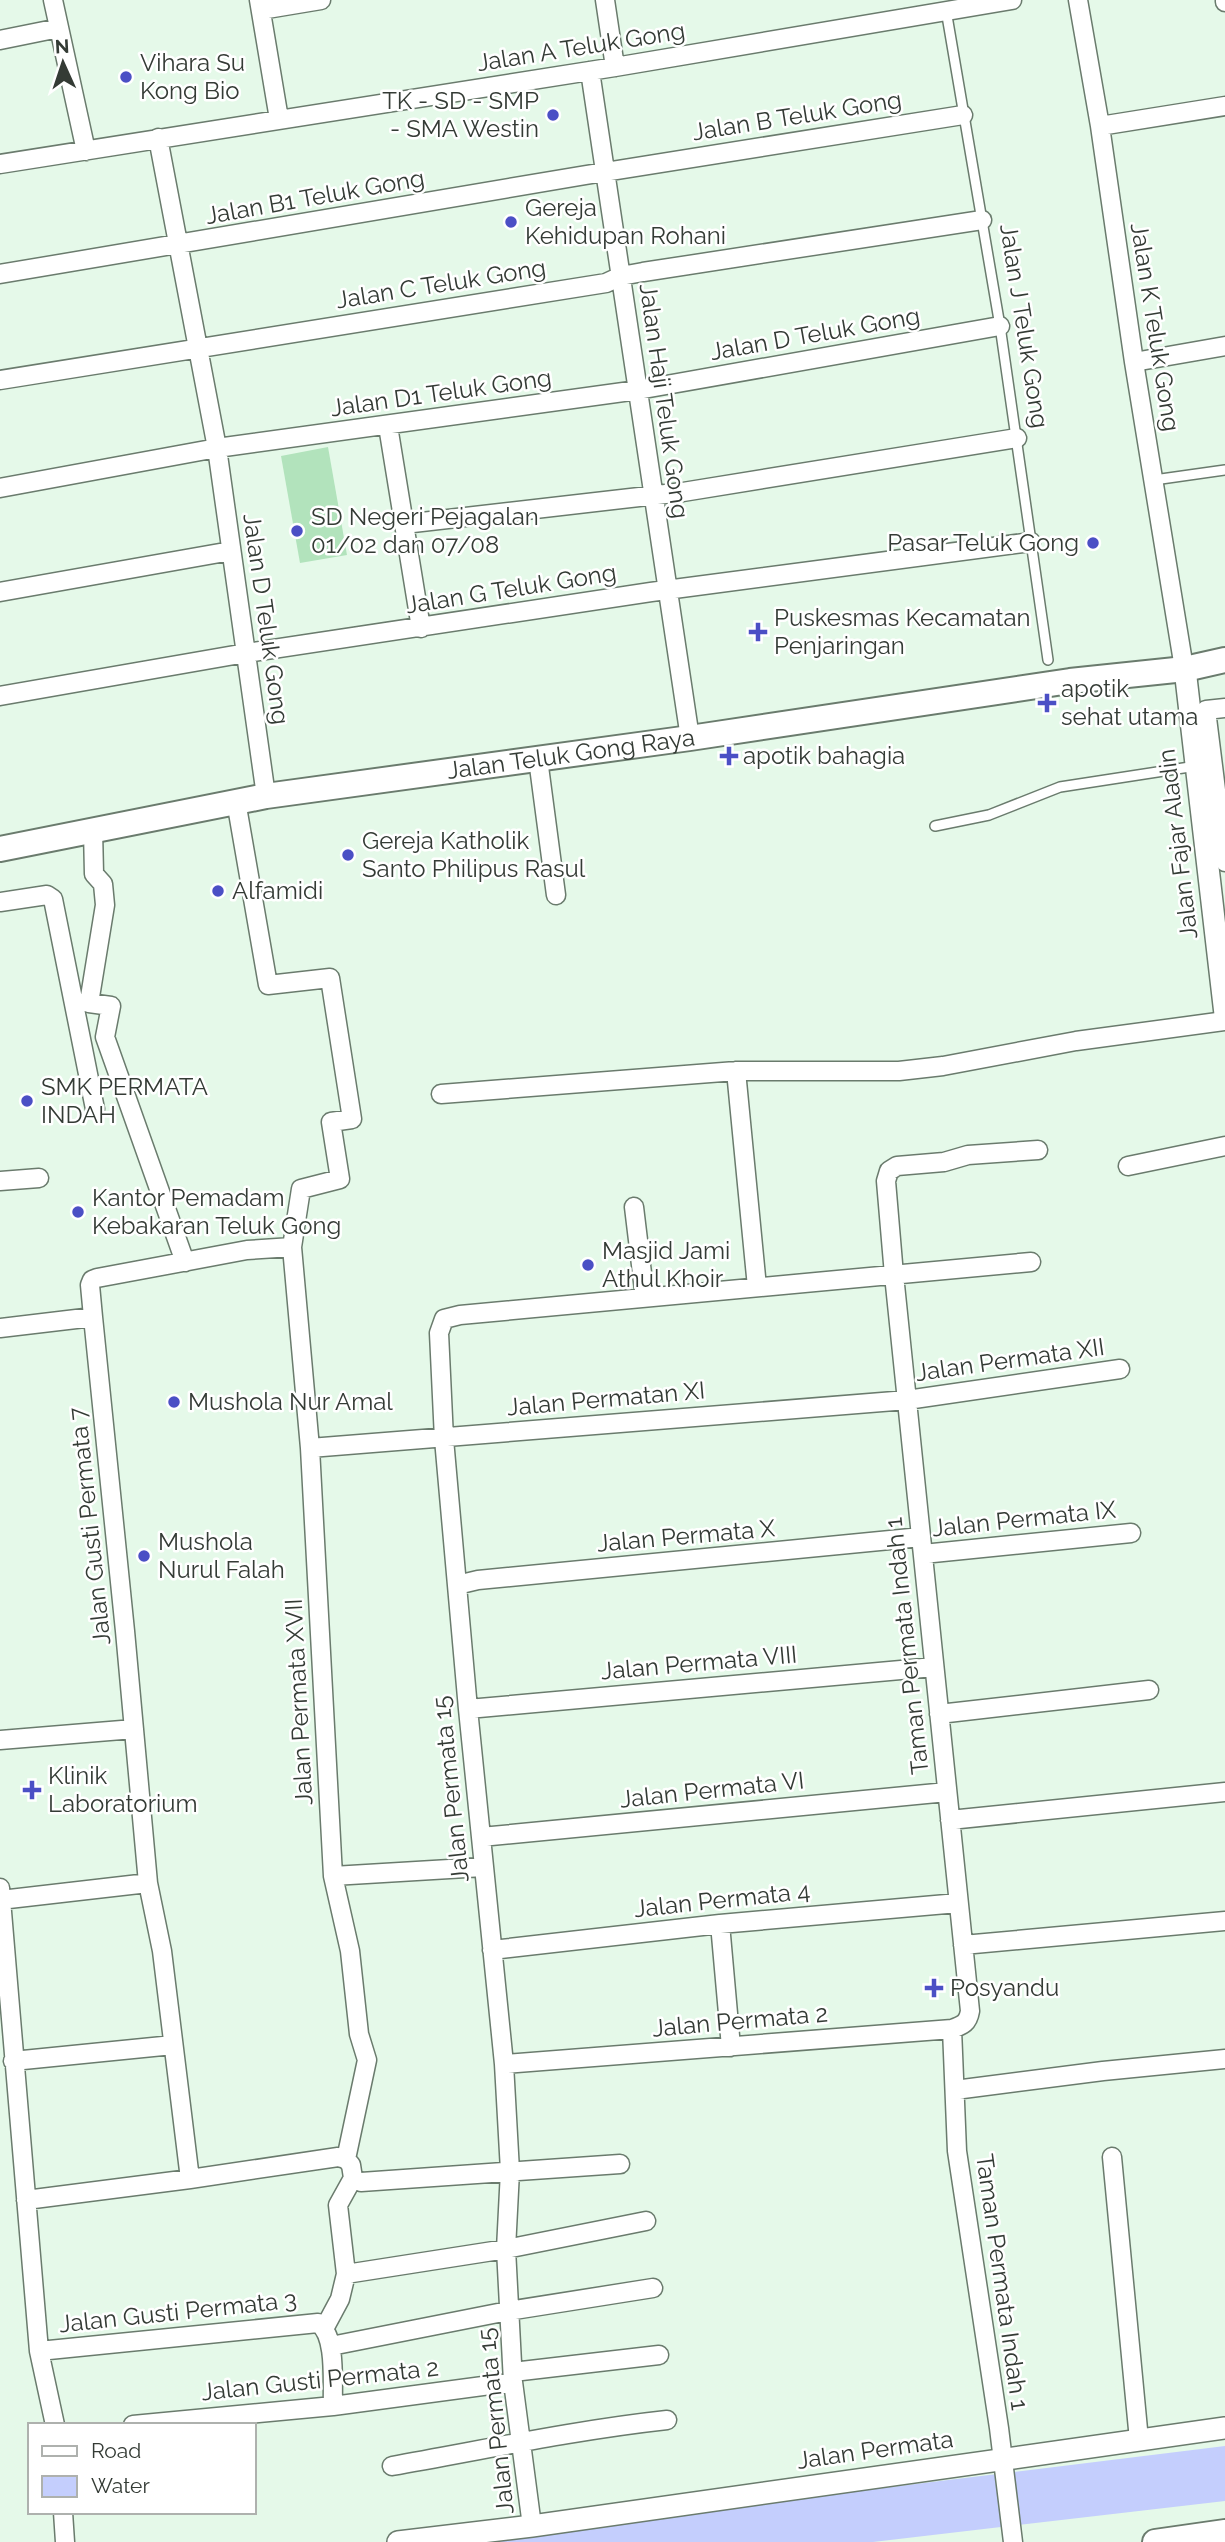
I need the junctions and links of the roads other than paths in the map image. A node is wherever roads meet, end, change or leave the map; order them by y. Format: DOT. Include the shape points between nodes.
graph roads {
  1 [pos="53,0"];
  2 [pos="321,0"];
  3 [pos="605,0"];
  4 [pos="1012,0"];
  5 [pos="1078,0"];
  6 [pos="260,5"];
  7 [pos="945,5"];
  8 [pos="59,28"];
  9 [pos="0,40"];
  10 [pos="615,67"];
  11 [pos="590,71"];
  12 [pos="1225,106"];
  13 [pos="963,115"];
  14 [pos="279,119"];
  15 [pos="1100,126"];
  16 [pos="158,138"];
  17 [pos="86,151"];
  18 [pos="0,164"];
  19 [pos="639,167"];
  20 [pos="606,173"];
  21 [pos="982,220"];
  22 [pos="179,246"];
  23 [pos="0,274"];
  24 [pos="621,276"];
  25 [pos="1000,326"];
  26 [pos="1225,346"];
  27 [pos="198,347"];
  28 [pos="1134,362"];
  29 [pos="0,380"];
  30 [pos="638,390"];
  31 [pos="388,426"];
  32 [pos="1017,438"];
  33 [pos="217,448"];
  34 [pos="1225,470"];
  35 [pos="1154,480"];
  36 [pos="0,488"];
  37 [pos="654,495"];
  38 [pos="404,524"];
  39 [pos="1031,542"];
  40 [pos="232,551"];
  41 [pos="668,590"];
  42 [pos="0,592"];
  43 [pos="421,628"];
  44 [pos="246,653"];
  45 [pos="1225,659"];
  46 [pos="1048,660"];
  47 [pos="1184,665"];
  48 [pos="0,696"];
  49 [pos="1225,708"];
  50 [pos="690,738"];
  51 [pos="538,759"];
  52 [pos="1196,766"];
  53 [pos="266,796"];
  54 [pos="236,801"];
  55 [pos="935,826"];
  56 [pos="93,830"];
  57 [pos="0,849"];
  58 [pos="1225,862"];
  59 [pos="556,895"];
  60 [pos="0,902"];
  61 [pos="1220,940"];
  62 [pos="1225,1014"];
  63 [pos="1225,1021"];
  64 [pos="736,1071"];
  65 [pos="441,1094"];
  66 [pos="95,1108"];
  67 [pos="1225,1146"];
  68 [pos="1038,1150"];
  69 [pos="1128,1167"];
  70 [pos="39,1178"];
  71 [pos="0,1181"];
  72 [pos="634,1207"];
  73 [pos="292,1247"];
  74 [pos="185,1262"];
  75 [pos="1031,1262"];
  76 [pos="894,1275"];
  77 [pos="757,1287"];
  78 [pos="645,1298"];
  79 [pos="93,1317"];
  80 [pos="0,1328"];
  81 [pos="1120,1369"];
  82 [pos="907,1400"];
  83 [pos="444,1438"];
  84 [pos="310,1448"];
  85 [pos="1130,1533"];
  86 [pos="922,1545"];
  87 [pos="457,1584"];
  88 [pos="934,1667"];
  89 [pos="1149,1690"];
  90 [pos="468,1709"];
  91 [pos="939,1714"];
  92 [pos="134,1729"];
  93 [pos="0,1740"];
  94 [pos="947,1792"];
  95 [pos="1225,1792"];
  96 [pos="950,1820"];
  97 [pos="481,1837"];
  98 [pos="483,1867"];
  99 [pos="333,1876"];
  100 [pos="142,1883"];
  101 [pos="0,1896"];
  102 [pos="958,1903"];
  103 [pos="1225,1921"];
  104 [pos="720,1924"];
  105 [pos="963,1945"];
  106 [pos="492,1950"];
  107 [pos="952,2029"];
  108 [pos="173,2045"];
  109 [pos="731,2047"];
  110 [pos="1225,2059"];
  111 [pos="13,2061"];
  112 [pos="505,2064"];
  113 [pos="955,2090"];
  114 [pos="1112,2157"];
  115 [pos="346,2159"];
  116 [pos="620,2164"];
  117 [pos="510,2172"];
  118 [pos="353,2178"];
  119 [pos="190,2179"];
  120 [pos="26,2200"];
  121 [pos="646,2221"];
  122 [pos="506,2249"];
  123 [pos="346,2274"];
  124 [pos="653,2288"];
  125 [pos="508,2311"];
  126 [pos="325,2327"];
  127 [pos="331,2346"];
  128 [pos="39,2351"];
  129 [pos="659,2355"];
  130 [pos="513,2377"];
  131 [pos="333,2406"];
  132 [pos="667,2420"];
  133 [pos="55,2423"];
  134 [pos="154,2423"];
  135 [pos="1225,2428"];
  136 [pos="1139,2440"];
  137 [pos="522,2444"];
  138 [pos="1003,2463"];
  139 [pos="391,2466"];
  140 [pos="63,2514"];
  141 [pos="532,2526"];
  142 [pos="1225,2532"];
  143 [pos="65,2542"];
  144 [pos="398,2542"];
  145 [pos="1013,2542"];
  146 [pos="1155,2542"];
  1 -- 8 [label="street"];
  2 -- 6 [label="street"];
  3 -- 10 [label="street"];
  4 -- 7 [label="street, Jalan A Teluk Gong"];
  5 -- 15 [label="street, Jalan K Teluk Gong"];
  6 -- 14 [label="street"];
  7 -- 10 [label="street, Jalan A Teluk Gong"];
  7 -- 13 [label="lane, Jalan J Teluk Gong"];
  8 -- 9 [label="street"];
  8 -- 17 [label="street"];
  10 -- 11 [label="street, Jalan A Teluk Gong"];
  11 -- 14 [label="street, Jalan A Teluk Gong"];
  11 -- 20 [label="street, Jalan Haji Teluk Gong"];
  12 -- 15 [label="street"];
  13 -- 19 [label="street, Jalan B Teluk Gong"];
  13 -- 21 [label="lane, Jalan J Teluk Gong"];
  14 -- 16 [label="street, Jalan A Teluk Gong"];
  15 -- 28 [label="street, Jalan K Teluk Gong"];
  16 -- 17 [label="street, Jalan A Teluk Gong"];
  16 -- 22 [label="street, Jalan D Teluk Gong"];
  17 -- 18 [label="street, Jalan A Teluk Gong"];
  19 -- 20 [label="street, Jalan B1 Teluk Gong"];
  20 -- 22 [label="street, Jalan B1 Teluk Gong"];
  20 -- 24 [label="street, Jalan Haji Teluk Gong"];
  21 -- 24 [label="street, Jalan C Teluk Gong"];
  21 -- 25 [label="lane, Jalan J Teluk Gong"];
  22 -- 23 [label="street, Jalan B1 Teluk Gong"];
  22 -- 27 [label="street, Jalan D Teluk Gong"];
  24 -- 27 [label="street, Jalan C Teluk Gong" via="606,283"];
  24 -- 30 [label="street, Jalan Haji Teluk Gong"];
  25 -- 30 [label="street, Jalan D Teluk Gong"];
  25 -- 32 [label="lane, Jalan J Teluk Gong"];
  26 -- 28 [label="street"];
  27 -- 29 [label="street, Jalan C Teluk Gong"];
  27 -- 33 [label="street, Jalan D Teluk Gong"];
  28 -- 35 [label="street, Jalan K Teluk Gong"];
  30 -- 31 [label="street, Jalan D1 Teluk Gong"];
  30 -- 37 [label="street, Jalan Haji Teluk Gong"];
  31 -- 33 [label="street, Jalan D1 Teluk Gong"];
  31 -- 38 [label="street"];
  32 -- 37 [label="street"];
  32 -- 39 [label="lane, Jalan J Teluk Gong"];
  33 -- 36 [label="street"];
  33 -- 40 [label="street, Jalan D Teluk Gong"];
  34 -- 35 [label="lane"];
  35 -- 47 [label="street, Jalan K Teluk Gong"];
  37 -- 38 [label="street"];
  37 -- 41 [label="street, Jalan Haji Teluk Gong"];
  38 -- 43 [label="street"];
  39 -- 41 [label="street, Jalan G Teluk Gong"];
  39 -- 46 [label="lane, Jalan J Teluk Gong"];
  40 -- 42 [label="street"];
  40 -- 44 [label="street, Jalan D Teluk Gong"];
  41 -- 43 [label="street, Jalan G Teluk Gong"];
  41 -- 50 [label="street, Jalan Haji Teluk Gong"];
  43 -- 44 [label="street, Jalan G Teluk Gong"];
  44 -- 48 [label="street, Jalan G Teluk Gong"];
  44 -- 53 [label="street, Jalan D Teluk Gong"];
  45 -- 47 [label="main road, Jalan Teluk Gong Raya"];
  47 -- 50 [label="main road, Jalan Teluk Gong Raya"];
  47 -- 52 [label="street, Jalan Fajar Aladin"];
  49 -- 58 [label="street" via="1206,710"];
  50 -- 51 [label="main road, Jalan Teluk Gong Raya"];
  51 -- 53 [label="main road, Jalan Teluk Gong Raya"];
  51 -- 59 [label="street"];
  52 -- 55 [label="lane" via="1060,788 989,815"];
  52 -- 61 [label="street, Jalan Fajar Aladin"];
  53 -- 54 [label="main road, Jalan Teluk Gong Raya"];
  54 -- 56 [label="main road, Jalan Teluk Gong Raya"];
  54 -- 73 [label="street, Jalan Permata XVII" via="268,985 330,978 352,1119 331,1122 340,1179 301,1189"];
  56 -- 57 [label="main road, Jalan Teluk Gong Raya"];
  56 -- 74 [label="street" via="94,874 103,884 105,905 89,1003 111,1006 105,1037"];
  60 -- 66 [label="street" via="47,895 53,899"];
  61 -- 62 [label="street, Jalan Fajar Aladin"];
  63 -- 64 [label="street" via="899,1071"];
  64 -- 65 [label="street"];
  64 -- 77 [label="street"];
  67 -- 69 [label="street"];
  68 -- 76 [label="street, Taman Permata Indah 1" via="968,1155 890,1171 886,1181"];
  70 -- 71 [label="street"];
  72 -- 78 [label="street"];
  73 -- 74 [label="street"];
  73 -- 84 [label="street, Jalan Permata XVII"];
  74 -- 79 [label="street, Jalan Gusti Permata 7" via="92,1280"];
  75 -- 76 [label="street"];
  76 -- 77 [label="street"];
  76 -- 82 [label="street, Taman Permata Indah 1"];
  77 -- 78 [label="street"];
  78 -- 83 [label="street, Jalan Permata 15" via="444,1319 439,1333"];
  79 -- 80 [label="street"];
  79 -- 92 [label="street, Jalan Gusti Permata 7"];
  81 -- 82 [label="street, Jalan Permata XII"];
  82 -- 83 [label="street, Jalan Permatan XI"];
  82 -- 86 [label="street, Taman Permata Indah 1"];
  83 -- 84 [label="street, Jalan Permatan XI"];
  83 -- 87 [label="street, Jalan Permata 15"];
  84 -- 99 [label="street, Jalan Permata XVII"];
  85 -- 86 [label="street, Jalan Permata IX"];
  86 -- 87 [label="street, Jalan Permata X"];
  86 -- 88 [label="street, Taman Permata Indah 1"];
  87 -- 90 [label="street, Jalan Permata 15"];
  88 -- 90 [label="street, Jalan Permata VIII"];
  88 -- 91 [label="street, Taman Permata Indah 1"];
  89 -- 91 [label="street"];
  90 -- 97 [label="street, Jalan Permata 15"];
  91 -- 94 [label="street, Taman Permata Indah 1"];
  92 -- 93 [label="street"];
  92 -- 100 [label="street, Jalan Gusti Permata 7"];
  94 -- 96 [label="street, Taman Permata Indah 1"];
  94 -- 97 [label="street, Jalan Permata VI"];
  95 -- 96 [label="street"];
  96 -- 102 [label="street, Taman Permata Indah 1"];
  97 -- 98 [label="street, Jalan Permata 15"];
  98 -- 99 [label="street"];
  98 -- 106 [label="street, Jalan Permata 15"];
  99 -- 115 [label="street, Jalan Permata XVII" via="351,1951 359,2034 367,2060"];
  100 -- 101 [label="street"];
  100 -- 108 [label="street, Jalan Gusti Permata 7" via="162,1951"];
  101 -- 111 [label="street"];
  102 -- 104 [label="street, Jalan Permata 4"];
  102 -- 105 [label="street, Taman Permata Indah 1"];
  103 -- 105 [label="street"];
  104 -- 106 [label="street, Jalan Permata 4"];
  104 -- 109 [label="street"];
  105 -- 107 [label="street, Taman Permata Indah 1" via="970,2011 964,2025"];
  106 -- 112 [label="street, Jalan Permata 15"];
  107 -- 109 [label="street, Jalan Permata 2"];
  107 -- 113 [label="street, Taman Permata Indah 1"];
  108 -- 111 [label="street"];
  108 -- 119 [label="street, Jalan Gusti Permata 7"];
  109 -- 112 [label="street, Jalan Permata 2"];
  110 -- 113 [label="street"];
  111 -- 120 [label="street"];
  112 -- 117 [label="street, Jalan Permata 15"];
  113 -- 138 [label="street, Taman Permata Indah 1" via="957,2151"];
  114 -- 136 [label="street"];
  115 -- 118 [label="street"];
  115 -- 119 [label="street"];
  116 -- 117 [label="street"];
  117 -- 118 [label="street" via="361,2182"];
  117 -- 122 [label="street, Jalan Permata 15"];
  118 -- 123 [label="street" via="338,2205"];
  119 -- 120 [label="street"];
  120 -- 128 [label="street"];
  121 -- 122 [label="street"];
  122 -- 123 [label="street"];
  122 -- 125 [label="street, Jalan Permata 15"];
  123 -- 126 [label="street" via="340,2299"];
  124 -- 125 [label="street, Jalan Permata 15"];
  125 -- 127 [label="street, Jalan Permata 15"];
  125 -- 130 [label="street, Jalan Permata 15"];
  126 -- 127 [label="street, Jalan Gusti Permata 3"];
  126 -- 128 [label="street, Jalan Gusti Permata 3" via="312,2322"];
  127 -- 131 [label="street, Jalan Gusti Permata 3"];
  128 -- 133 [label="street"];
  129 -- 130 [label="street, Jalan Gusti Permata 2"];
  130 -- 131 [label="street, Jalan Gusti Permata 2"];
  130 -- 137 [label="street, Jalan Permata 15"];
  131 -- 134 [label="street, Jalan Gusti Permata 2"];
  132 -- 137 [label="street"];
  135 -- 136 [label="street, Jalan Permata"];
  136 -- 138 [label="street, Jalan Permata"];
  137 -- 139 [label="street"];
  137 -- 141 [label="street, Jalan Permata 15"];
  138 -- 141 [label="street, Jalan Permata"];
  138 -- 145 [label="street, Taman Permata Indah 1"];
  140 -- 143 [label="street"];
  141 -- 144 [label="street, Jalan Permata"];
  142 -- 146 [label="main road"];
}
